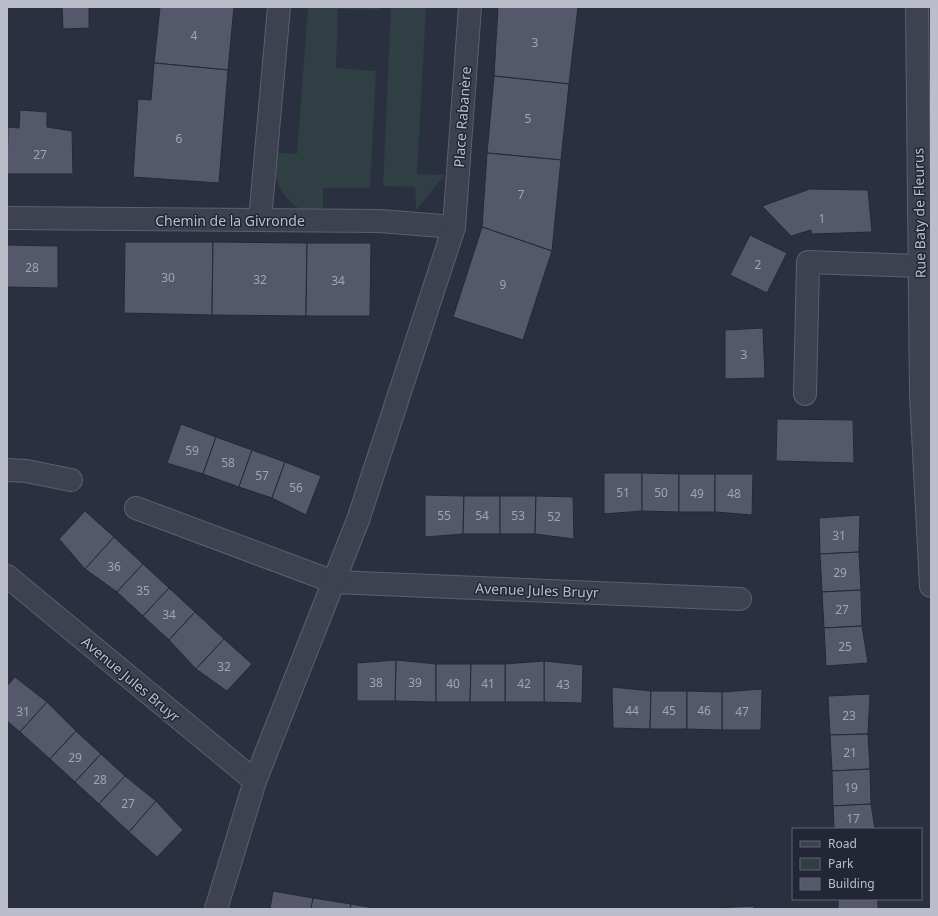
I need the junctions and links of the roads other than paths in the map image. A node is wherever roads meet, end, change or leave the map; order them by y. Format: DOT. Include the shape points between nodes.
graph roads {
  1 [pos="279,7"];
  2 [pos="470,7"];
  3 [pos="917,7"];
  4 [pos="7,218"];
  5 [pos="260,220"];
  6 [pos="454,227"];
  7 [pos="919,266"];
  8 [pos="805,394"];
  9 [pos="7,470"];
  10 [pos="71,480"];
  11 [pos="136,508"];
  12 [pos="7,576"];
  13 [pos="334,582"];
  14 [pos="931,586"];
  15 [pos="740,599"];
  16 [pos="255,781"];
  17 [pos="216,909"];
  1 -- 5 [label="street"];
  2 -- 6 [label="street, Place Rabanère"];
  3 -- 7 [label="street, Rue Baty de Fleurus"];
  4 -- 5 [label="street, Chemin de la Givronde"];
  5 -- 6 [label="street, Chemin de la Givronde" via="380,221"];
  6 -- 13 [label="street" via="358,520"];
  7 -- 8 [label="street" via="808,262"];
  7 -- 14 [label="street, Rue Baty de Fleurus" via="921,395"];
  9 -- 10 [label="street"];
  11 -- 13 [label="street, Avenue Jules Bruyr"];
  12 -- 16 [label="street, Avenue Jules Bruyr"];
  13 -- 15 [label="street, Avenue Jules Bruyr"];
  13 -- 16 [label="street"];
  16 -- 17 [label="street"];
}
